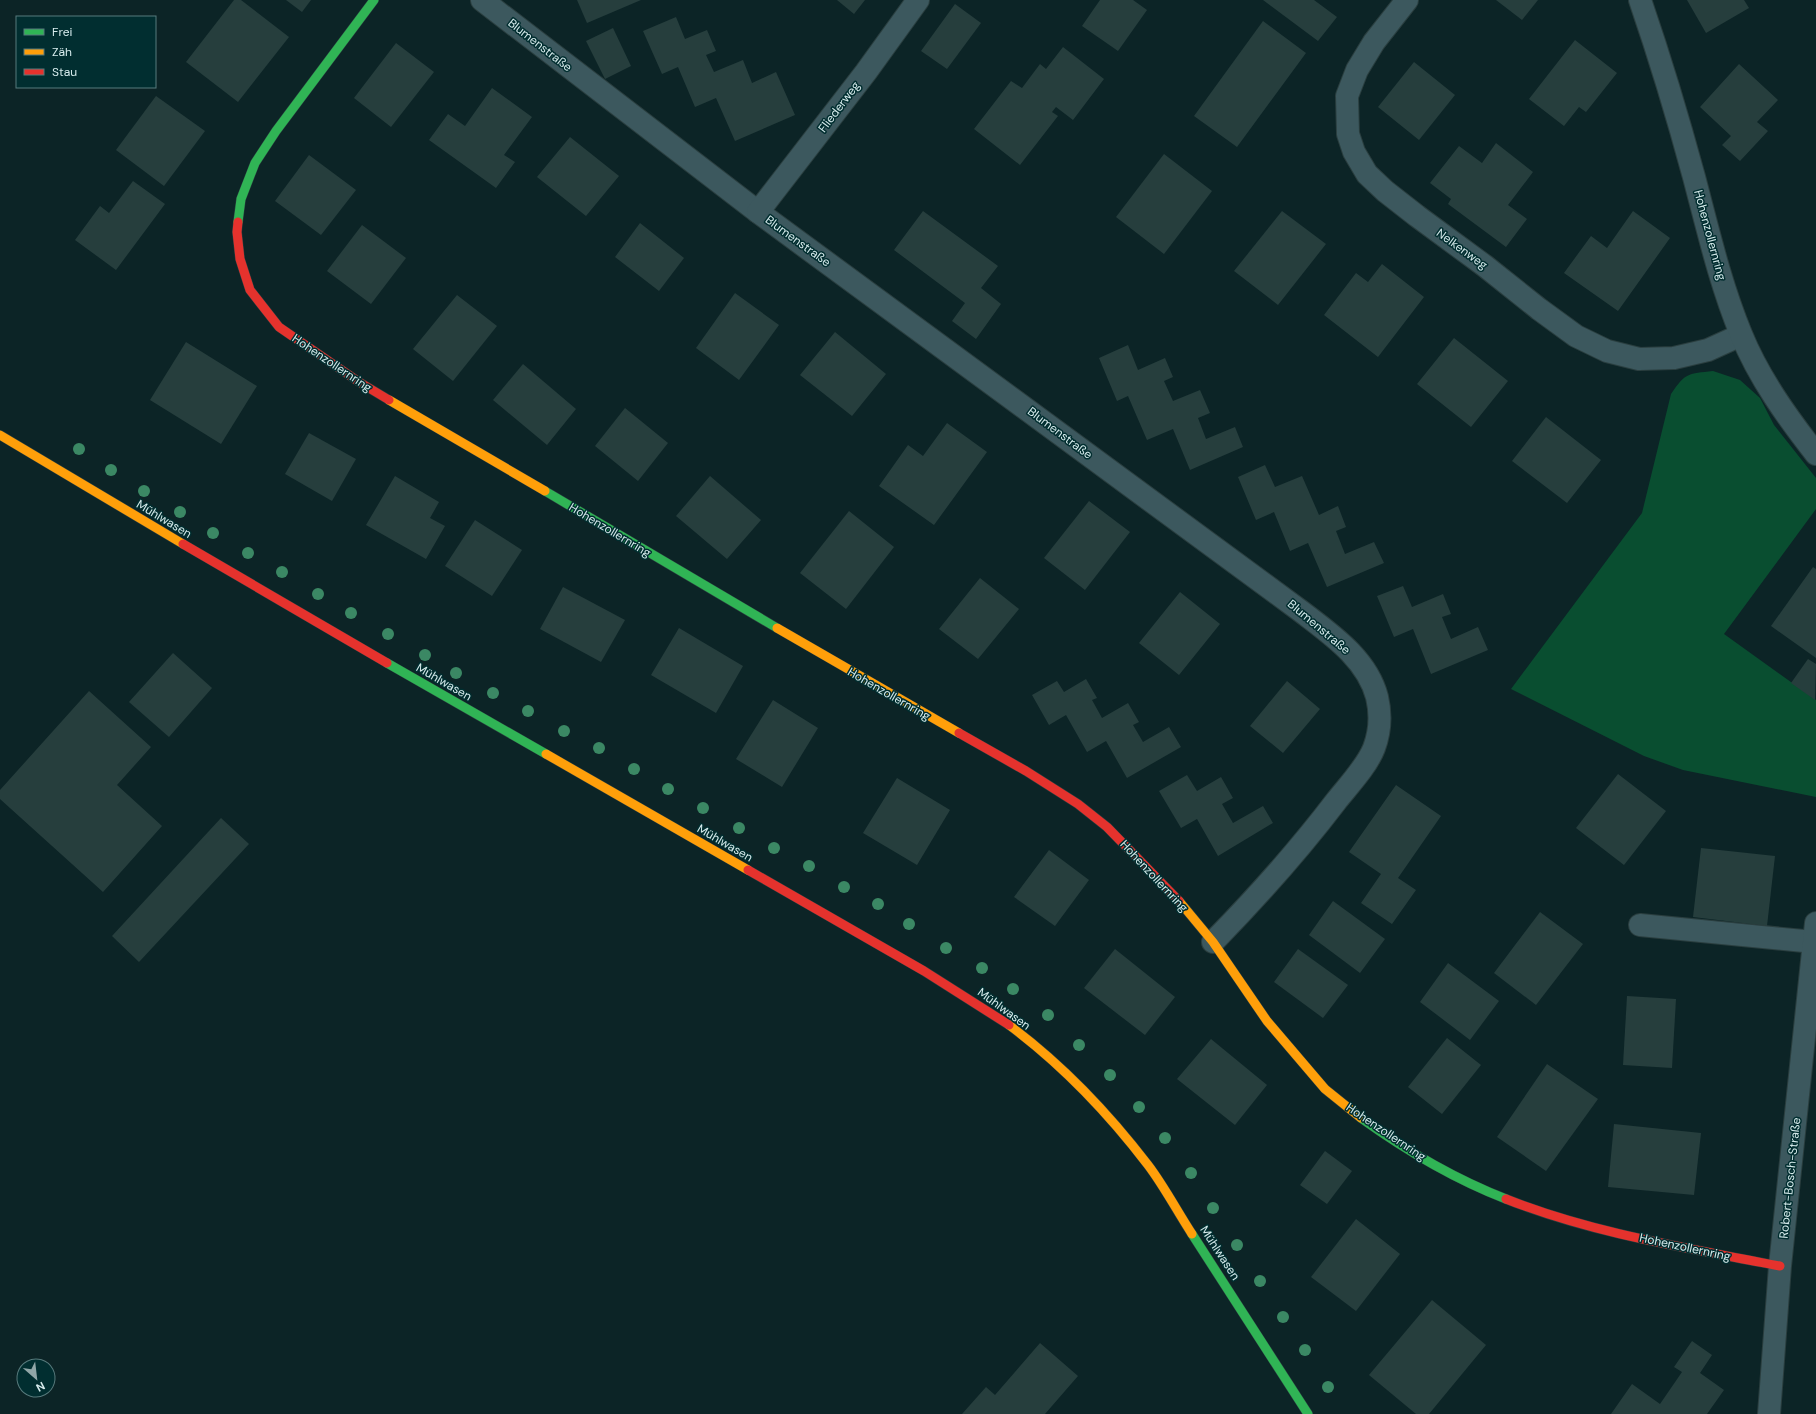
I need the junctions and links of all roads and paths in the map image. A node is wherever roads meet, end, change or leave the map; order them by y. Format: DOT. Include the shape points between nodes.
graph roads {
  1 [pos="374,0"];
  2 [pos="482,0"];
  3 [pos="918,0"];
  4 [pos="1640,0"];
  5 [pos="1399,3"];
  6 [pos="758,212"];
  7 [pos="1741,335"];
  8 [pos="0,435"];
  9 [pos="1816,454"];
  10 [pos="1640,925"];
  11 [pos="1815,933"];
  12 [pos="1213,942"];
  13 [pos="1780,1266"];
  14 [pos="1308,1414"];
  15 [pos="1769,1414"];
  1 -- 12 [label="street, Hohenzollernring" via="254,163 241,199 237,232 240,259 250,290 279,327 359,382 1078,804 1107,827 1140,859"];
  2 -- 6 [label="street, Blumenstraße"];
  3 -- 6 [label="street, Fliederweg"];
  4 -- 7 [label="street, Hohenzollernring"];
  5 -- 7 [label="street, Nelkenweg" via="1357,70 1347,96 1348,134 1354,152 1368,174 1385,191 1576,336 1607,351 1639,359 1674,358 1708,350"];
  6 -- 12 [label="street, Blumenstraße" via="1302,612 1341,642 1363,668 1376,697 1380,725 1374,749 1324,818 1275,877"];
  7 -- 9 [label="street, Hohenzollernring" via="1766,385"];
  8 -- 14 [label="street, Mühlwasen" via="299,613 905,959 1019,1033 1053,1062 1148,1165"];
  10 -- 11 [label="street, Robert-Bosch-Straße"];
  11 -- 13 [label="street, Robert-Bosch-Straße"];
  12 -- 13 [label="street, Hohenzollernring" via="1267,1021 1325,1089 1362,1119 1436,1165 1481,1189 1569,1221 1670,1245"];
  13 -- 15 [label="street, Robert-Bosch-Straße"];
}
